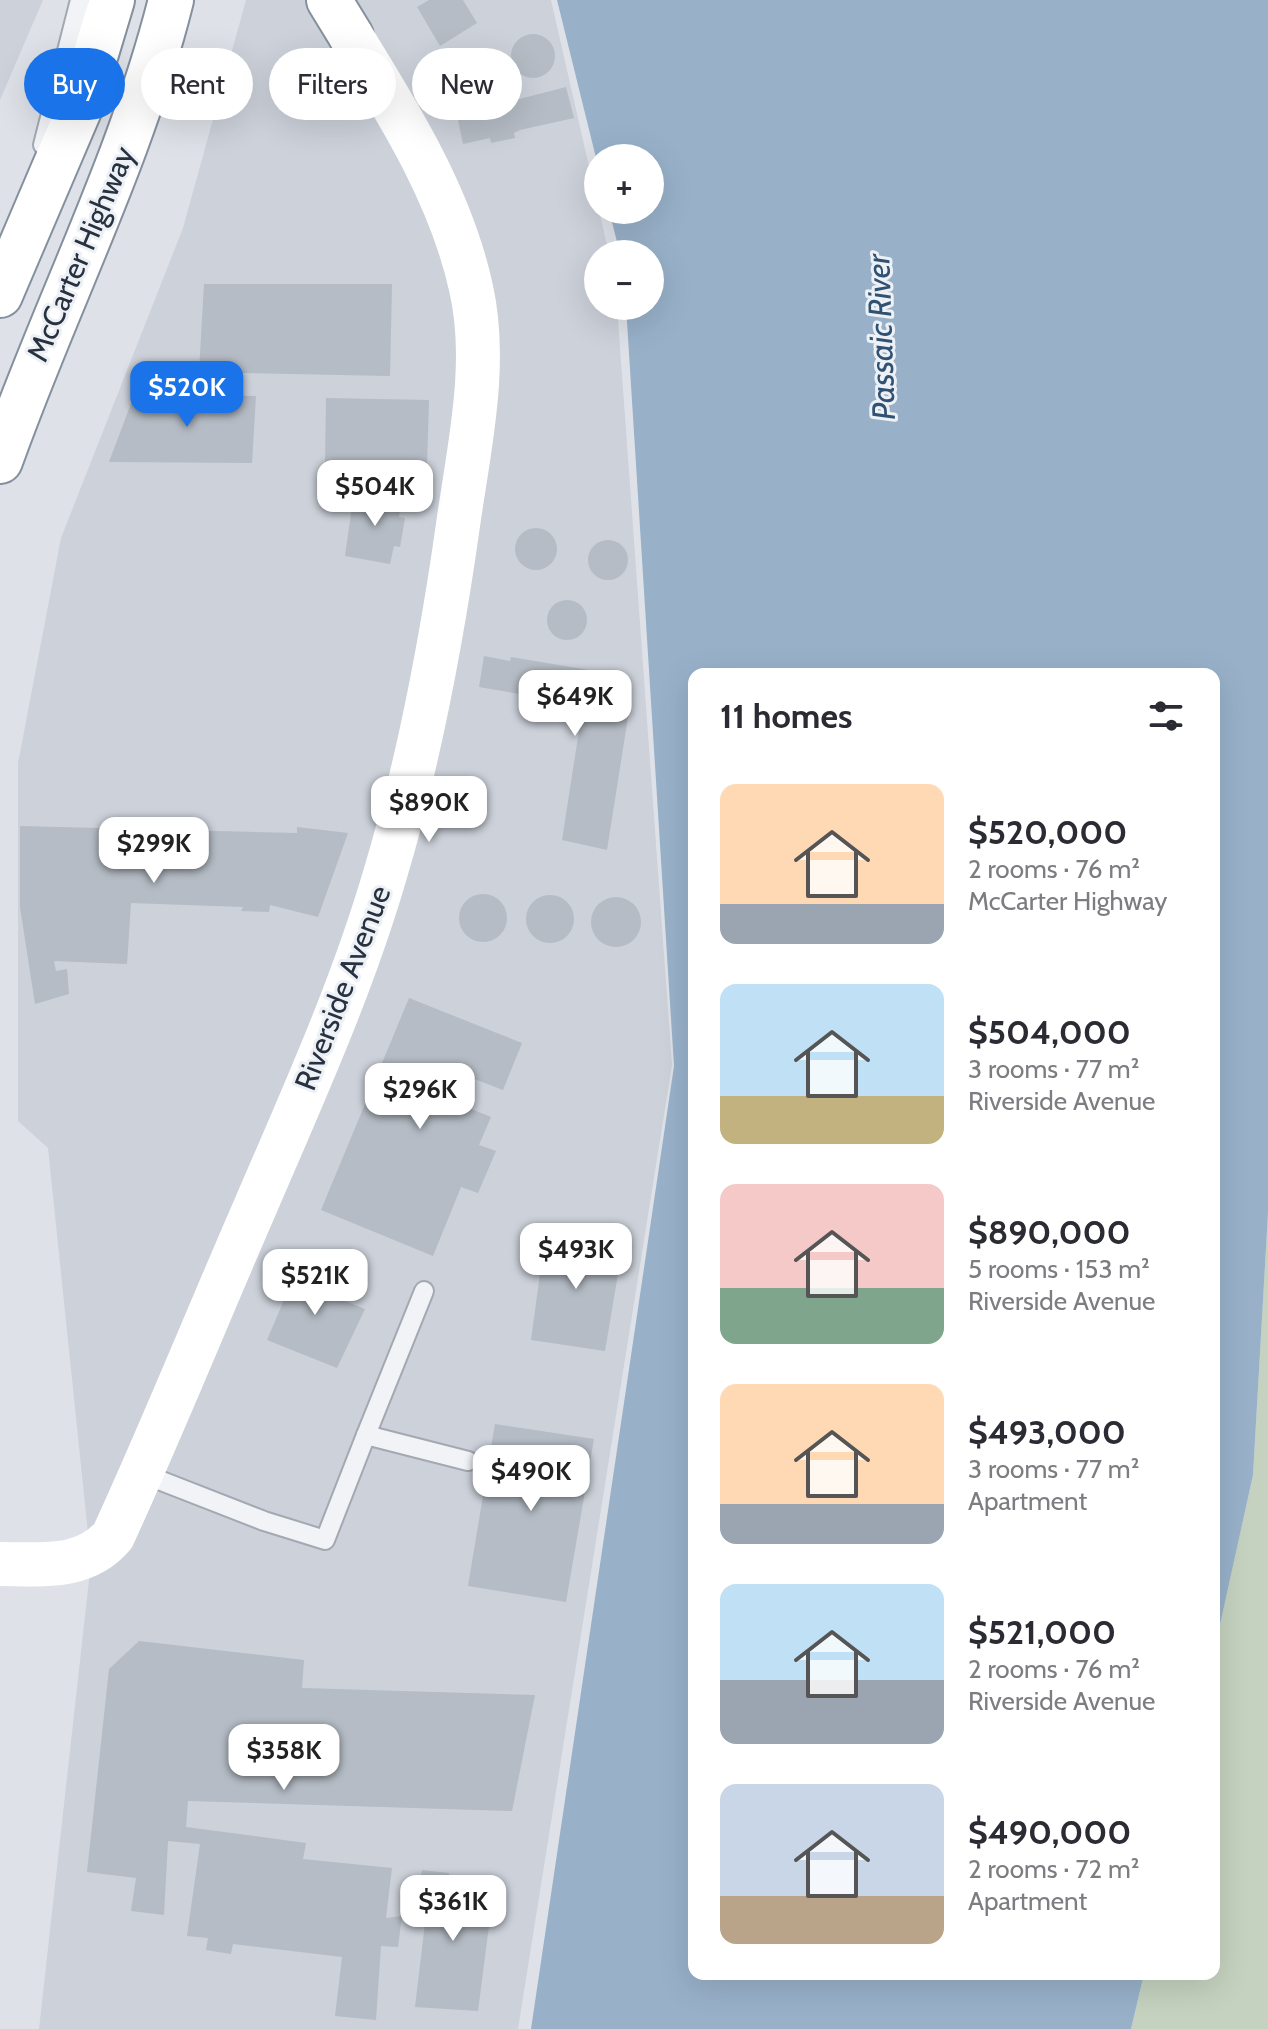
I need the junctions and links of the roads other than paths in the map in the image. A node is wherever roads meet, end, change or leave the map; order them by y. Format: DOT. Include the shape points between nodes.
graph roads {
  1 [pos="80,0"];
  2 [pos="112,0"];
  3 [pos="171,0"];
  4 [pos="340,18"];
  5 [pos="3,288"];
  6 [pos="0,461"];
  7 [pos="424,1291"];
  8 [pos="366,1435"];
  9 [pos="468,1461"];
  10 [pos="141,1473"];
  11 [pos="0,1564"];
  1 -- 5 [label="lane"];
  2 -- 5 [label="main road" via="79,110"];
  3 -- 6 [label="main road, McCarter Highway" via="132,130"];
  4 -- 10 [label="main road, Riverside Avenue" via="432,178 471,287 478,337 475,394 450,582 435,684 383,882 312,1075"];
  7 -- 8 [label="lane"];
  8 -- 9 [label="lane"];
  8 -- 10 [label="lane" via="325,1540"];
  10 -- 11 [label="main road, Riverside Avenue" via="103,1548 55,1565"];
}
